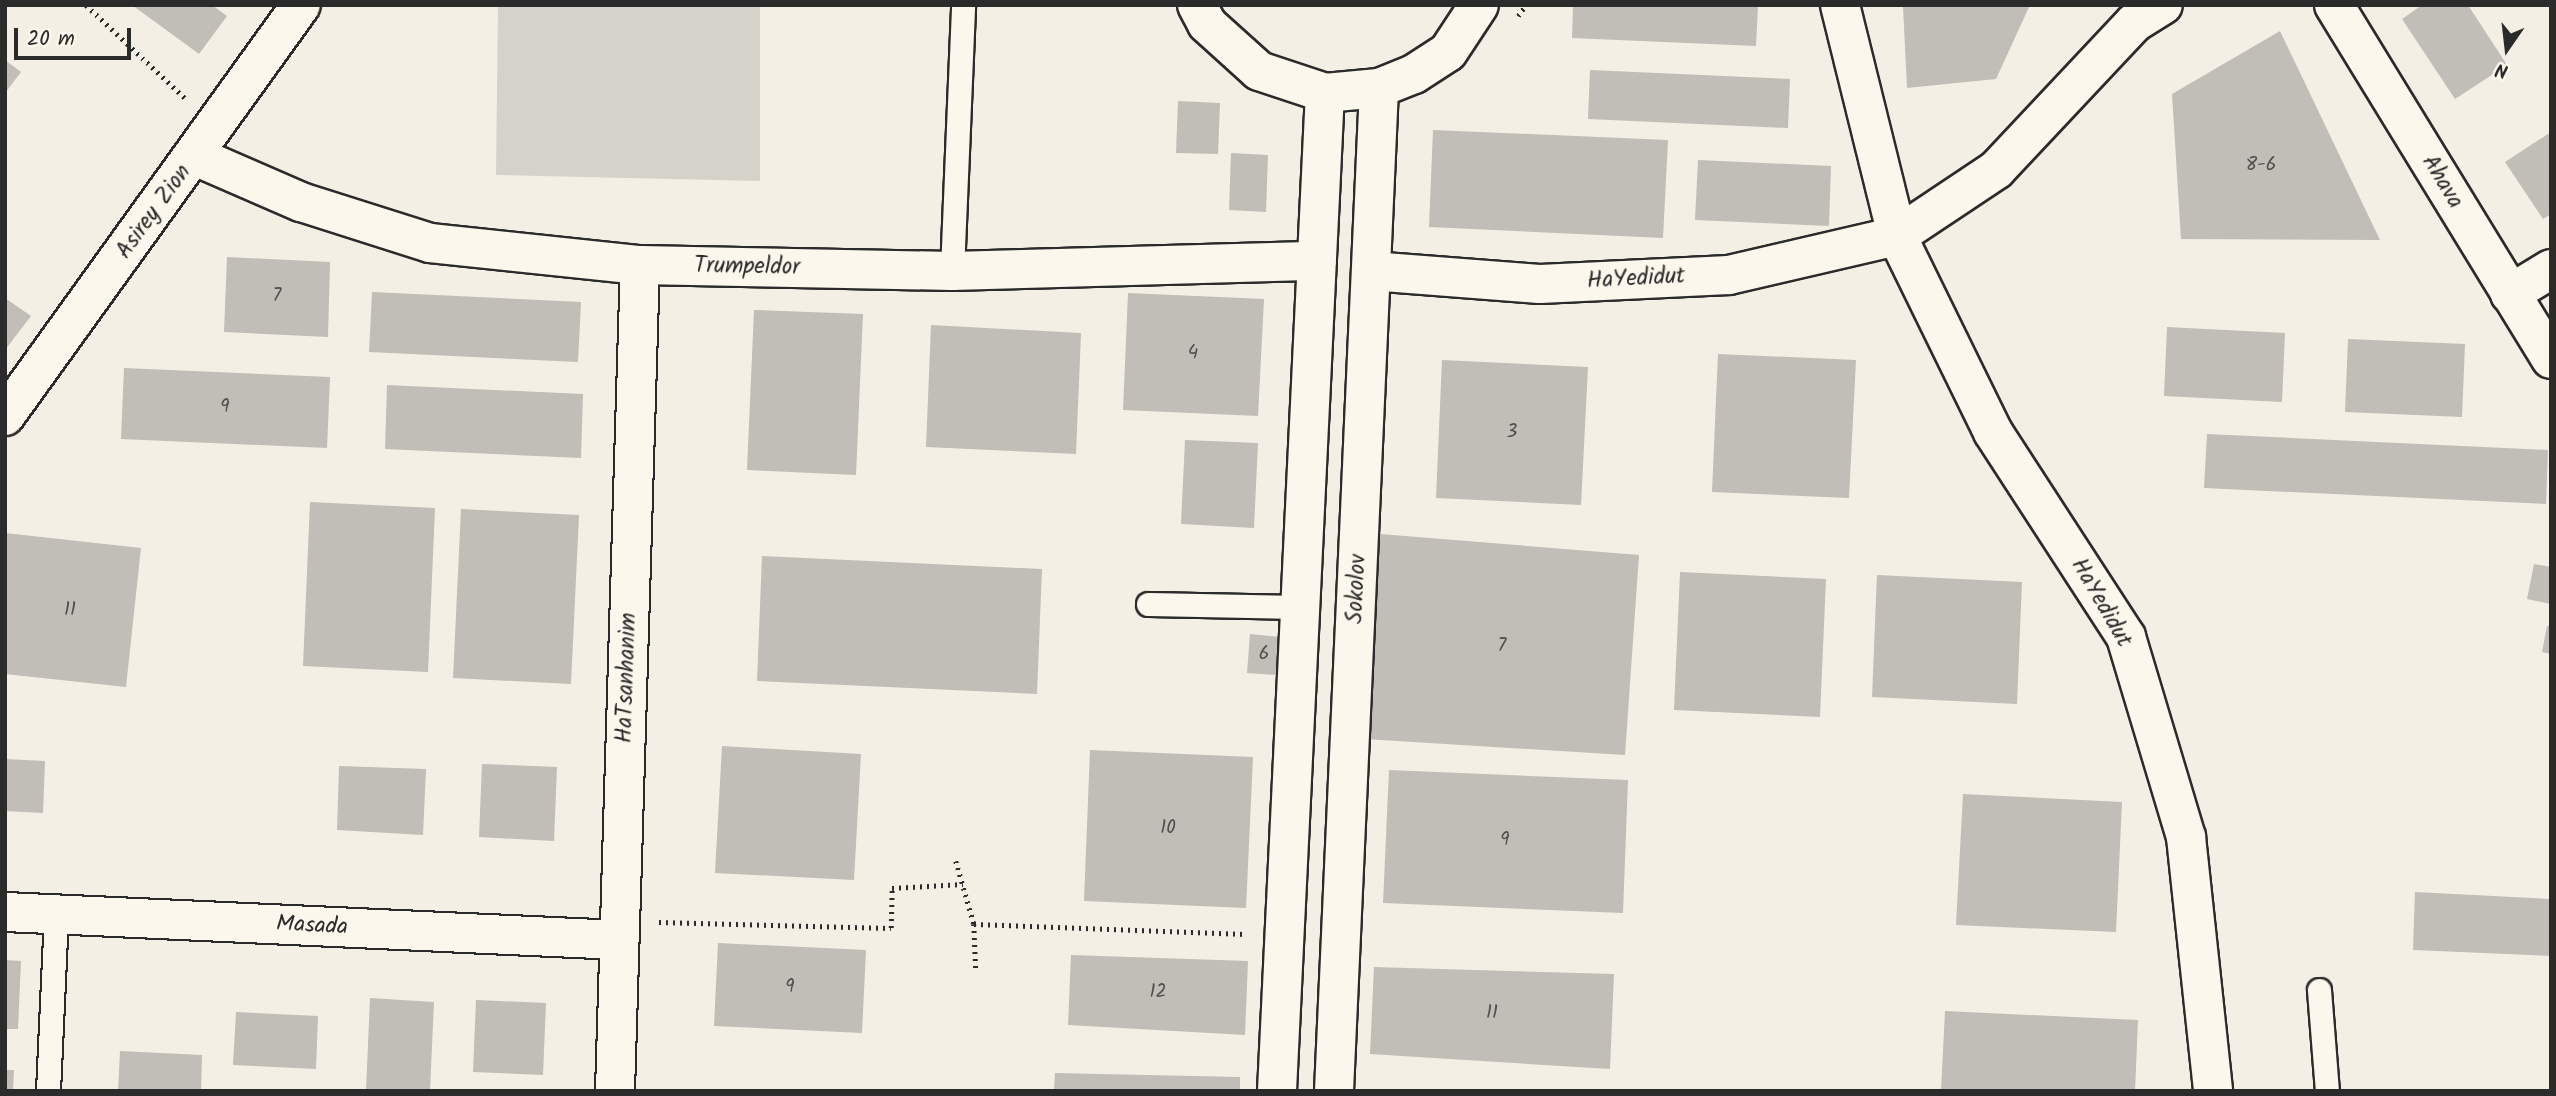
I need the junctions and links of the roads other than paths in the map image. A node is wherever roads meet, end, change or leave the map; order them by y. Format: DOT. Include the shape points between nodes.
graph roads {
  1 [pos="301,5"];
  2 [pos="963,5"];
  3 [pos="1197,5"];
  4 [pos="1479,5"];
  5 [pos="1840,5"];
  6 [pos="2163,5"];
  7 [pos="2334,5"];
  8 [pos="1379,88"];
  9 [pos="1325,93"];
  10 [pos="205,141"];
  11 [pos="1897,236"];
  12 [pos="1317,261"];
  13 [pos="640,265"];
  14 [pos="2551,269"];
  15 [pos="952,271"];
  16 [pos="1371,271"];
  17 [pos="2510,294"];
  18 [pos="2551,359"];
  19 [pos="5,416"];
  20 [pos="1148,604"];
  21 [pos="1300,607"];
  22 [pos="5,912"];
  23 [pos="56,914"];
  24 [pos="620,930"];
  25 [pos="2319,990"];
  26 [pos="48,1091"];
  27 [pos="615,1091"];
  28 [pos="1277,1091"];
  29 [pos="1334,1091"];
  30 [pos="2213,1091"];
  31 [pos="2327,1091"];
  1 -- 10 [label="street, Asirey Zion"];
  2 -- 15 [label="lane"];
  3 -- 9 [label="street" via="1207,24 1259,71"];
  4 -- 8 [label="street" via="1448,52 1414,74"];
  5 -- 11 [label="street, HaYedidut"];
  6 -- 11 [label="street, HaYedidut" via="2134,23 1996,170"];
  7 -- 17 [label="street, Ahava"];
  8 -- 9 [label="street"];
  8 -- 16 [label="street, Sokolov"];
  9 -- 12 [label="street"];
  10 -- 13 [label="street, Trumpeldor" via="301,201 430,243"];
  10 -- 19 [label="street, Asirey Zion"];
  11 -- 16 [label="street, HaYedidut" via="1729,275 1540,284"];
  11 -- 30 [label="street, HaYedidut" via="1993,432 2126,637 2186,837"];
  12 -- 15 [label="street, Trumpeldor"];
  12 -- 21 [label="street"];
  13 -- 15 [label="street, Trumpeldor"];
  13 -- 24 [label="street, HaTsanhanim"];
  14 -- 17 [label="street"];
  16 -- 29 [label="street, Sokolov"];
  17 -- 18 [label="street, Ahava"];
  20 -- 21 [label="lane"];
  21 -- 28 [label="street"];
  22 -- 23 [label="street, Masada"];
  23 -- 24 [label="street, Masada"];
  23 -- 26 [label="lane"];
  24 -- 27 [label="street, HaTsanhanim"];
  25 -- 31 [label="lane"];
}
